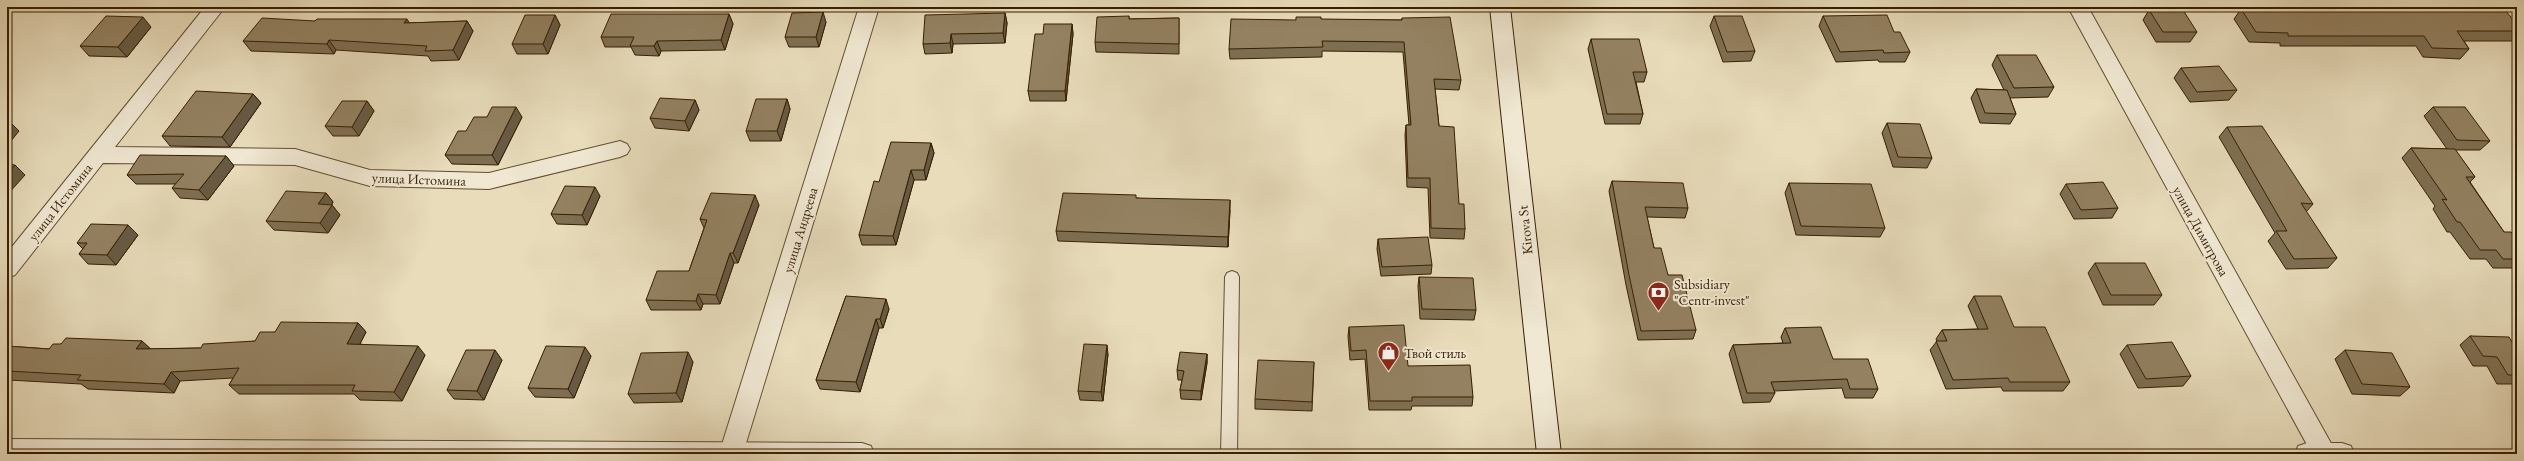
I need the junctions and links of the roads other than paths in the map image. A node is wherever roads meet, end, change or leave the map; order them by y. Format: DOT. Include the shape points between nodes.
graph roads {
  1 [pos="215,7"];
  2 [pos="869,7"];
  3 [pos="1500,7"];
  4 [pos="2078,7"];
  5 [pos="620,149"];
  6 [pos="98,155"];
  7 [pos="7,269"];
  8 [pos="1232,277"];
  9 [pos="7,450"];
  10 [pos="514,453"];
  11 [pos="731,453"];
  12 [pos="862,454"];
  13 [pos="1229,454"];
  14 [pos="1549,454"];
  15 [pos="2307,454"];
  16 [pos="2325,454"];
  17 [pos="2342,454"];
  1 -- 6 [label="street, улица Истомина"];
  2 -- 11 [label="street, улица Андреева"];
  3 -- 14 [label="street, Kirova St"];
  4 -- 16 [label="street, улица Димитрова"];
  5 -- 6 [label="street, улица Истомина" via="489,180 370,178 295,157"];
  6 -- 7 [label="street, улица Истомина"];
  8 -- 13 [label="lane"];
  9 -- 10 [label="street"];
  10 -- 11 [label="street"];
  11 -- 12 [label="street"];
  15 -- 16 [label="street"];
  16 -- 17 [label="street"];
}
